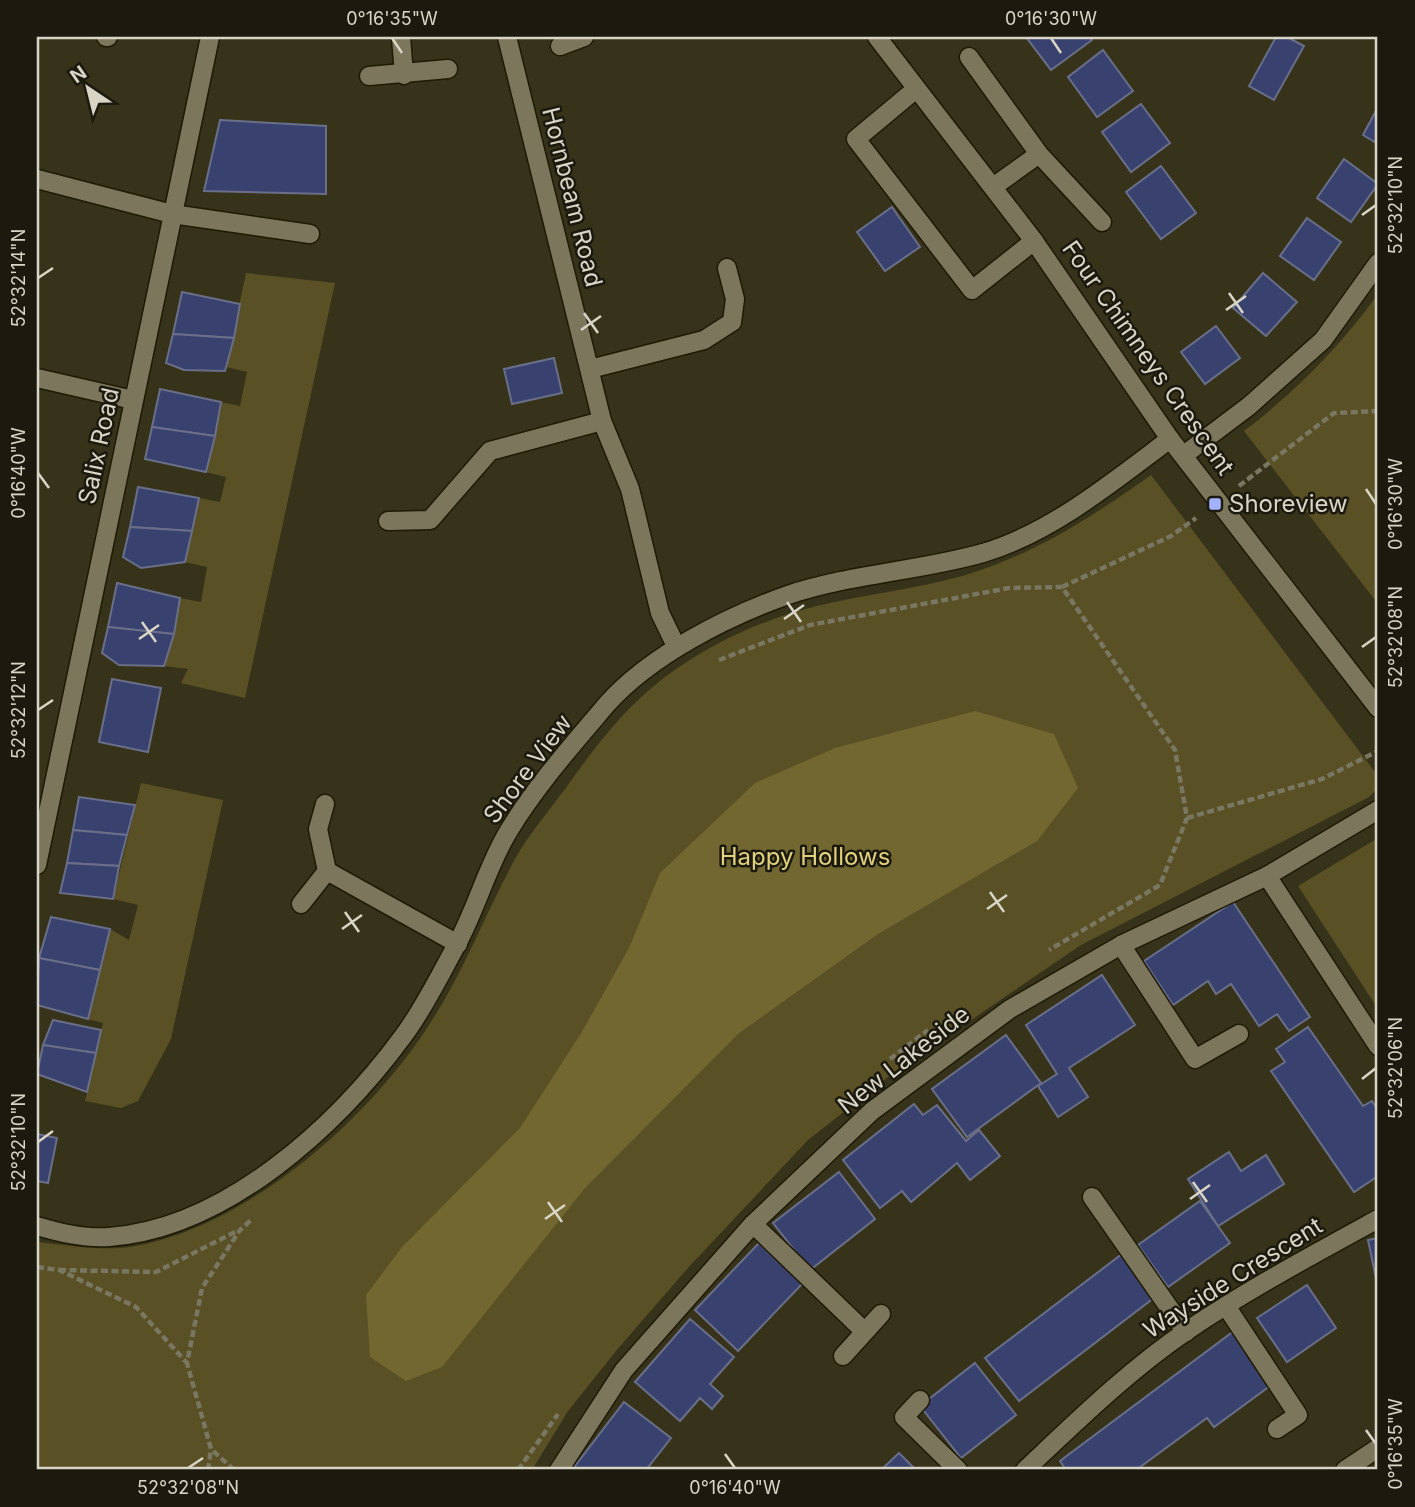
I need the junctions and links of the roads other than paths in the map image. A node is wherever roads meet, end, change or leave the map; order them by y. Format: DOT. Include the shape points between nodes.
graph roads {
  1 [pos="210,37"];
  2 [pos="401,37"];
  3 [pos="507,37"];
  4 [pos="584,37"];
  5 [pos="877,37"];
  6 [pos="560,46"];
  7 [pos="969,57"];
  8 [pos="448,69"];
  9 [pos="404,75"];
  10 [pos="369,76"];
  11 [pos="916,89"];
  12 [pos="1039,153"];
  13 [pos="37,179"];
  14 [pos="993,187"];
  15 [pos="172,214"];
  16 [pos="1102,222"];
  17 [pos="310,234"];
  18 [pos="1034,241"];
  19 [pos="1378,263"];
  20 [pos="727,268"];
  21 [pos="590,369"];
  22 [pos="37,378"];
  23 [pos="133,400"];
  24 [pos="602,421"];
  25 [pos="1170,439"];
  26 [pos="1184,455"];
  27 [pos="388,521"];
  28 [pos="676,646"];
  29 [pos="1378,708"];
  30 [pos="325,804"];
  31 [pos="1378,810"];
  32 [pos="40,832"];
  33 [pos="37,865"];
  34 [pos="327,871"];
  35 [pos="1267,876"];
  36 [pos="301,904"];
  37 [pos="458,944"];
  38 [pos="1121,945"];
  39 [pos="1240,1034"];
  40 [pos="1378,1046"];
  41 [pos="1092,1197"];
  42 [pos="1378,1219"];
  43 [pos="752,1224"];
  44 [pos="37,1226"];
  45 [pos="1226,1306"];
  46 [pos="881,1314"];
  47 [pos="863,1330"];
  48 [pos="1186,1332"];
  49 [pos="843,1356"];
  50 [pos="920,1400"];
  51 [pos="1277,1429"];
  52 [pos="1378,1448"];
  53 [pos="1036,1467"];
  54 [pos="559,1470"];
  55 [pos="958,1470"];
  56 [pos="1345,1470"];
  1 -- 15 [label="street, Salix Road"];
  2 -- 9 [label="street"];
  3 -- 21 [label="street, Hornbeam Road"];
  4 -- 6 [label="street"];
  5 -- 11 [label="street, Four Chimneys Crescent"];
  7 -- 12 [label="street"];
  8 -- 9 [label="street"];
  9 -- 10 [label="street"];
  11 -- 14 [label="street, Four Chimneys Crescent"];
  11 -- 18 [label="street" via="856,139 972,290"];
  12 -- 14 [label="street"];
  12 -- 16 [label="street"];
  13 -- 15 [label="street"];
  14 -- 18 [label="street, Four Chimneys Crescent"];
  15 -- 17 [label="street"];
  15 -- 23 [label="street, Salix Road"];
  18 -- 25 [label="street, Four Chimneys Crescent"];
  19 -- 26 [label="street" via="1323,340 1249,406"];
  20 -- 21 [label="street" via="735,299 732,322 704,340"];
  21 -- 24 [label="street, Hornbeam Road"];
  22 -- 23 [label="street"];
  23 -- 32 [label="street, Salix Road"];
  24 -- 27 [label="street" via="490,451 430,520"];
  24 -- 28 [label="street, Hornbeam Road" via="630,489 660,613"];
  25 -- 26 [label="street, Four Chimneys Crescent"];
  25 -- 28 [label="street, Shore View" via="1072,512 985,552 789,595"];
  26 -- 29 [label="street, Four Chimneys Crescent"];
  28 -- 37 [label="street, Shore View" via="610,701 549,775 507,833"];
  30 -- 34 [label="street" via="318,829"];
  31 -- 35 [label="street, New Lakeside"];
  32 -- 33 [label="street, Salix Road"];
  34 -- 36 [label="street"];
  34 -- 37 [label="street"];
  35 -- 38 [label="street, New Lakeside"];
  35 -- 40 [label="street"];
  37 -- 44 [label="street, Shore View" via="405,1034 336,1116 228,1199 150,1232 105,1238"];
  38 -- 39 [label="street" via="1195,1059"];
  38 -- 43 [label="street, New Lakeside" via="1010,1009 872,1111"];
  41 -- 48 [label="street"];
  42 -- 45 [label="street, Wayside Crescent"];
  43 -- 47 [label="street"];
  43 -- 54 [label="street, New Lakeside" via="624,1370"];
  45 -- 48 [label="street, Wayside Crescent"];
  45 -- 51 [label="street" via="1298,1415"];
  46 -- 47 [label="street"];
  47 -- 49 [label="street"];
  48 -- 53 [label="street, Wayside Crescent" via="1100,1400"];
  50 -- 55 [label="street" via="904,1418"];
  52 -- 56 [label="street"];
}
